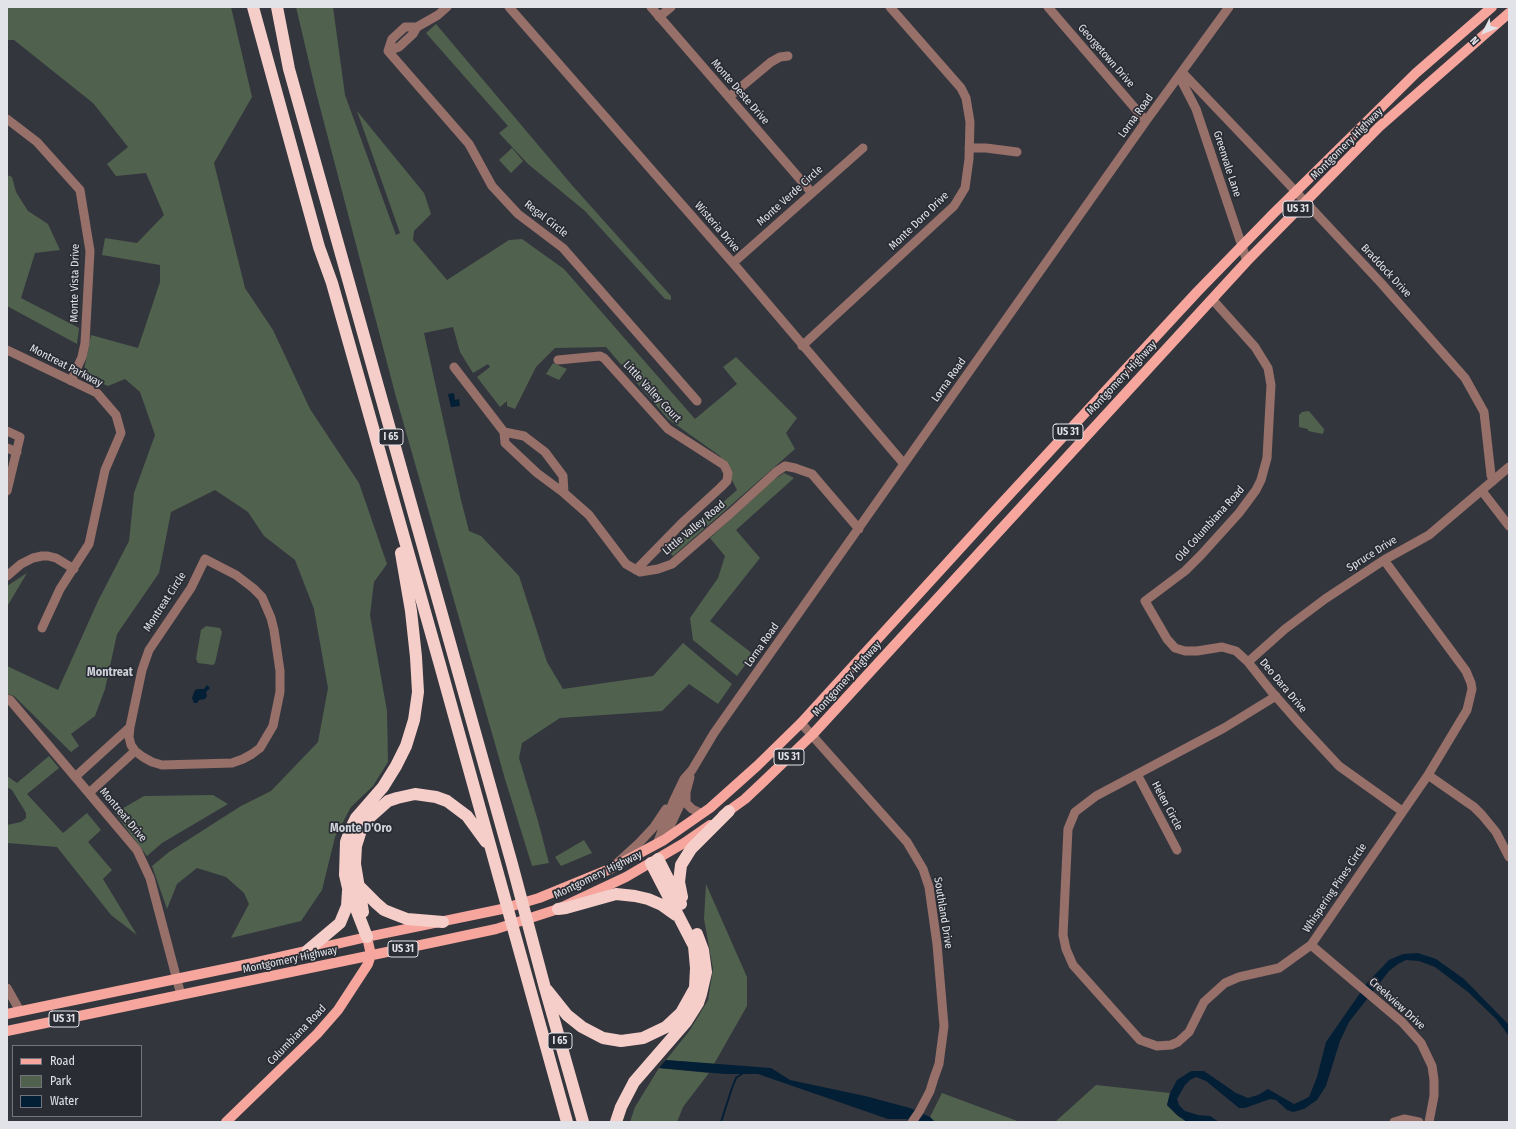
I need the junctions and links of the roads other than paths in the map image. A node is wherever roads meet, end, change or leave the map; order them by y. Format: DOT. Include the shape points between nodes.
graph roads {
  1 [pos="253,7"];
  2 [pos="277,7"];
  3 [pos="447,7"];
  4 [pos="509,7"];
  5 [pos="651,7"];
  6 [pos="670,7"];
  7 [pos="890,7"];
  8 [pos="1048,7"];
  9 [pos="1229,7"];
  10 [pos="1492,7"];
  11 [pos="1509,13"];
  12 [pos="659,17"];
  13 [pos="788,56"];
  14 [pos="1181,74"];
  15 [pos="729,97"];
  16 [pos="7,119"];
  17 [pos="1146,121"];
  18 [pos="863,148"];
  19 [pos="969,148"];
  20 [pos="1017,152"];
  21 [pos="1296,191"];
  22 [pos="812,193"];
  23 [pos="1306,202"];
  24 [pos="1242,246"];
  25 [pos="1246,261"];
  26 [pos="733,263"];
  27 [pos="1212,299"];
  28 [pos="802,346"];
  29 [pos="7,350"];
  30 [pos="558,360"];
  31 [pos="454,367"];
  32 [pos="71,381"];
  33 [pos="697,401"];
  34 [pos="7,431"];
  35 [pos="504,432"];
  36 [pos="7,448"];
  37 [pos="17,452"];
  38 [pos="904,464"];
  39 [pos="1509,467"];
  40 [pos="1493,481"];
  41 [pos="7,491"];
  42 [pos="390,491"];
  43 [pos="1482,491"];
  44 [pos="564,493"];
  45 [pos="1509,526"];
  46 [pos="859,529"];
  47 [pos="1384,560"];
  48 [pos="74,568"];
  49 [pos="636,570"];
  50 [pos="7,576"];
  51 [pos="1145,601"];
  52 [pos="42,628"];
  53 [pos="1248,662"];
  54 [pos="1276,696"];
  55 [pos="7,699"];
  56 [pos="801,723"];
  57 [pos="130,727"];
  58 [pos="813,734"];
  59 [pos="135,751"];
  60 [pos="692,770"];
  61 [pos="1137,774"];
  62 [pos="1428,775"];
  63 [pos="75,777"];
  64 [pos="686,792"];
  65 [pos="89,793"];
  66 [pos="673,802"];
  67 [pos="729,811"];
  68 [pos="1402,812"];
  69 [pos="700,814"];
  70 [pos="660,842"];
  71 [pos="490,847"];
  72 [pos="1177,850"];
  73 [pos="1509,857"];
  74 [pos="654,861"];
  75 [pos="610,869"];
  76 [pos="353,887"];
  77 [pos="558,908"];
  78 [pos="681,913"];
  79 [pos="443,922"];
  80 [pos="367,937"];
  81 [pos="1311,945"];
  82 [pos="308,950"];
  83 [pos="371,955"];
  84 [pos="177,979"];
  85 [pos="7,988"];
  86 [pos="544,988"];
  87 [pos="181,995"];
  88 [pos="20,1011"];
  89 [pos="7,1014"];
  90 [pos="7,1031"];
  91 [pos="226,1122"];
  92 [pos="567,1122"];
  93 [pos="583,1122"];
  94 [pos="616,1122"];
  95 [pos="912,1122"];
  96 [pos="1394,1122"];
  97 [pos="1419,1122"];
  98 [pos="1429,1122"];
  1 -- 42 [label="highway, I 65"];
  2 -- 86 [label="highway, I 65" via="289,69 512,864"];
  3 -- 33 [label="street, Regal Circle" via="417,27 405,27 392,39 388,51 469,144 492,186 518,214 563,248"];
  4 -- 26 [label="street, Wisteria Drive"];
  5 -- 12 [label="street, Monte Deste Drive"];
  6 -- 12 [label="street"];
  7 -- 19 [label="street, Monte Doro Drive" via="961,88 970,115"];
  8 -- 17 [label="street, Georgetown Drive"];
  9 -- 14 [label="street, Lorna Road"];
  10 -- 21 [label="main road, Montgomery Highway / US 31" via="1416,74"];
  11 -- 23 [label="main road, Montgomery Highway / US 31" via="1379,127"];
  12 -- 15 [label="street, Monte Deste Drive"];
  13 -- 15 [label="street" via="771,62"];
  14 -- 17 [label="street, Lorna Road"];
  14 -- 21 [label="street, Braddock Drive"];
  14 -- 24 [label="street, Greenvale Lane" via="1199,115"];
  15 -- 22 [label="street, Monte Deste Drive"];
  16 -- 32 [label="street, Monte Vista Drive" via="37,142 80,190 90,251 85,343 82,357"];
  17 -- 38 [label="street, Lorna Road"];
  18 -- 22 [label="street, Monte Verde Circle"];
  19 -- 20 [label="street"];
  19 -- 28 [label="street, Monte Doro Drive" via="965,188 954,206"];
  21 -- 23 [label="street, Braddock Drive"];
  21 -- 24 [label="main road, Montgomery Highway / US 31"];
  22 -- 26 [label="street, Monte Verde Circle"];
  23 -- 25 [label="main road, Montgomery Highway / US 31"];
  23 -- 40 [label="street, Braddock Drive" via="1465,378 1484,412"];
  24 -- 25 [label="street, Greenvale Lane"];
  24 -- 56 [label="main road, Montgomery Highway / US 31"];
  25 -- 27 [label="main road, Montgomery Highway / US 31"];
  26 -- 28 [label="street, Wisteria Drive"];
  27 -- 51 [label="street, Old Columbiana Road" via="1255,347 1268,368 1271,385 1267,458 1256,490 1238,513 1185,571"];
  27 -- 58 [label="main road, Montgomery Highway / US 31"];
  28 -- 38 [label="street, Wisteria Drive"];
  29 -- 32 [label="street, Montreat Parkway"];
  30 -- 49 [label="street, Little Valley Court" via="600,356 604,358 668,430 724,465 728,473 727,481"];
  31 -- 35 [label="street"];
  32 -- 48 [label="street, Montreat Parkway" via="97,393 116,415 120,433 105,470 89,544"];
  34 -- 37 [label="street" via="20,437"];
  35 -- 44 [label="street" via="505,443"];
  35 -- 44 [label="street" via="524,436 545,452 563,476"];
  36 -- 37 [label="street"];
  37 -- 41 [label="street"];
  38 -- 46 [label="street, Lorna Road"];
  39 -- 40 [label="street, Spruce Drive"];
  40 -- 43 [label="street, Spruce Drive"];
  42 -- 71 [label="highway, I 65"];
  42 -- 76 [label="highway" via="411,610 418,692 414,720 406,746 390,776 356,818 346,842 345,875"];
  43 -- 45 [label="street"];
  43 -- 47 [label="street, Spruce Drive" via="1429,535"];
  44 -- 49 [label="street" via="589,515 626,564"];
  46 -- 49 [label="street, Little Valley Road" via="812,474 785,466 672,564 658,569 640,572"];
  46 -- 60 [label="street, Lorna Road" via="714,733"];
  47 -- 53 [label="street, Spruce Drive" via="1319,603"];
  47 -- 62 [label="street, Whispering Pines Circle" via="1466,671 1472,683 1472,695 1467,710"];
  48 -- 50 [label="street" via="56,558 42,556 21,564"];
  48 -- 52 [label="street, Montreat Parkway" via="60,589"];
  51 -- 53 [label="street, Deo Dara Drive" via="1175,648 1185,652 1222,647 1236,651"];
  53 -- 54 [label="street, Deo Dara Drive"];
  54 -- 61 [label="street, Whispering Pines Circle" via="1224,728"];
  54 -- 68 [label="street, Deo Dara Drive" via="1340,766"];
  55 -- 63 [label="street, Montreat Drive"];
  56 -- 58 [label="street, Southland Drive"];
  56 -- 69 [label="main road, Montgomery Highway / US 31" via="753,770"];
  57 -- 59 [label="street, Montreat Circle" via="129,737"];
  57 -- 59 [label="street, Montreat Circle" via="142,670 149,650 188,592 205,559 236,575 253,588 262,597 271,618 280,672 280,692 273,726 260,748 243,760 232,763 162,765"];
  57 -- 63 [label="street"];
  58 -- 67 [label="main road, Montgomery Highway / US 31"];
  58 -- 95 [label="street, Southland Drive" via="907,842 924,869 929,887 944,1026 939,1064 930,1091"];
  59 -- 65 [label="street"];
  60 -- 64 [label="street, Lorna Road"];
  60 -- 66 [label="street, Lorna Road" via="684,779"];
  61 -- 72 [label="street, Helen Circle"];
  61 -- 81 [label="street, Whispering Pines Circle" via="1096,796 1075,812 1068,829 1063,935 1073,965 1140,1040 1157,1046 1178,1042 1189,1032 1204,1002 1225,983 1239,977 1279,968"];
  62 -- 68 [label="street, Whispering Pines Circle"];
  62 -- 73 [label="street" via="1482,815 1496,832"];
  63 -- 65 [label="street, Montreat Drive"];
  64 -- 69 [label="street" via="686,803"];
  64 -- 70 [label="street, Lorna Road"];
  65 -- 84 [label="street, Montreat Drive" via="137,850 145,865"];
  66 -- 70 [label="street, Lorna Road"];
  66 -- 75 [label="street" via="639,843"];
  67 -- 74 [label="main road, Montgomery Highway / US 31"];
  67 -- 78 [label="highway" via="691,849 681,866"];
  68 -- 81 [label="street, Whispering Pines Circle"];
  69 -- 70 [label="main road, Montgomery Highway / US 31"];
  70 -- 74 [label="main road"];
  70 -- 75 [label="main road, Montgomery Highway / US 31"];
  71 -- 76 [label="highway" via="466,816 446,801 415,794 397,798 378,809 360,831 354,855"];
  71 -- 92 [label="highway, I 65"];
  74 -- 77 [label="main road, Montgomery Highway / US 31" via="626,877"];
  74 -- 78 [label="highway"];
  75 -- 79 [label="main road, Montgomery Highway / US 31" via="539,898"];
  76 -- 79 [label="highway" via="384,910 407,920"];
  76 -- 80 [label="highway"];
  76 -- 82 [label="highway" via="340,923"];
  77 -- 78 [label="highway" via="616,894 648,899"];
  77 -- 83 [label="main road, Montgomery Highway / US 31" via="496,929"];
  78 -- 86 [label="highway" via="694,946 695,988 681,1013 666,1027 643,1038 621,1041 602,1038 582,1027"];
  78 -- 94 [label="highway" via="700,939 703,950 706,972 702,994 686,1022 634,1082"];
  79 -- 80 [label="main road, Montgomery Highway / US 31"];
  80 -- 82 [label="main road, Montgomery Highway / US 31"];
  80 -- 83 [label="main road"];
  81 -- 98 [label="street, Creekview Drive" via="1410,1029 1422,1043 1432,1066 1434,1080"];
  82 -- 84 [label="main road, Montgomery Highway / US 31"];
  83 -- 87 [label="main road, Montgomery Highway / US 31"];
  83 -- 91 [label="main road, Columbiana Road" via="368,964 338,1010 317,1034"];
  84 -- 87 [label="street, Montreat Drive"];
  84 -- 88 [label="main road, Montgomery Highway / US 31"];
  85 -- 88 [label="street"];
  86 -- 93 [label="highway, I 65"];
  87 -- 90 [label="main road, Montgomery Highway / US 31"];
  88 -- 89 [label="main road, Montgomery Highway / US 31"];
  96 -- 97 [label="street" via="1404,1119"];
}
